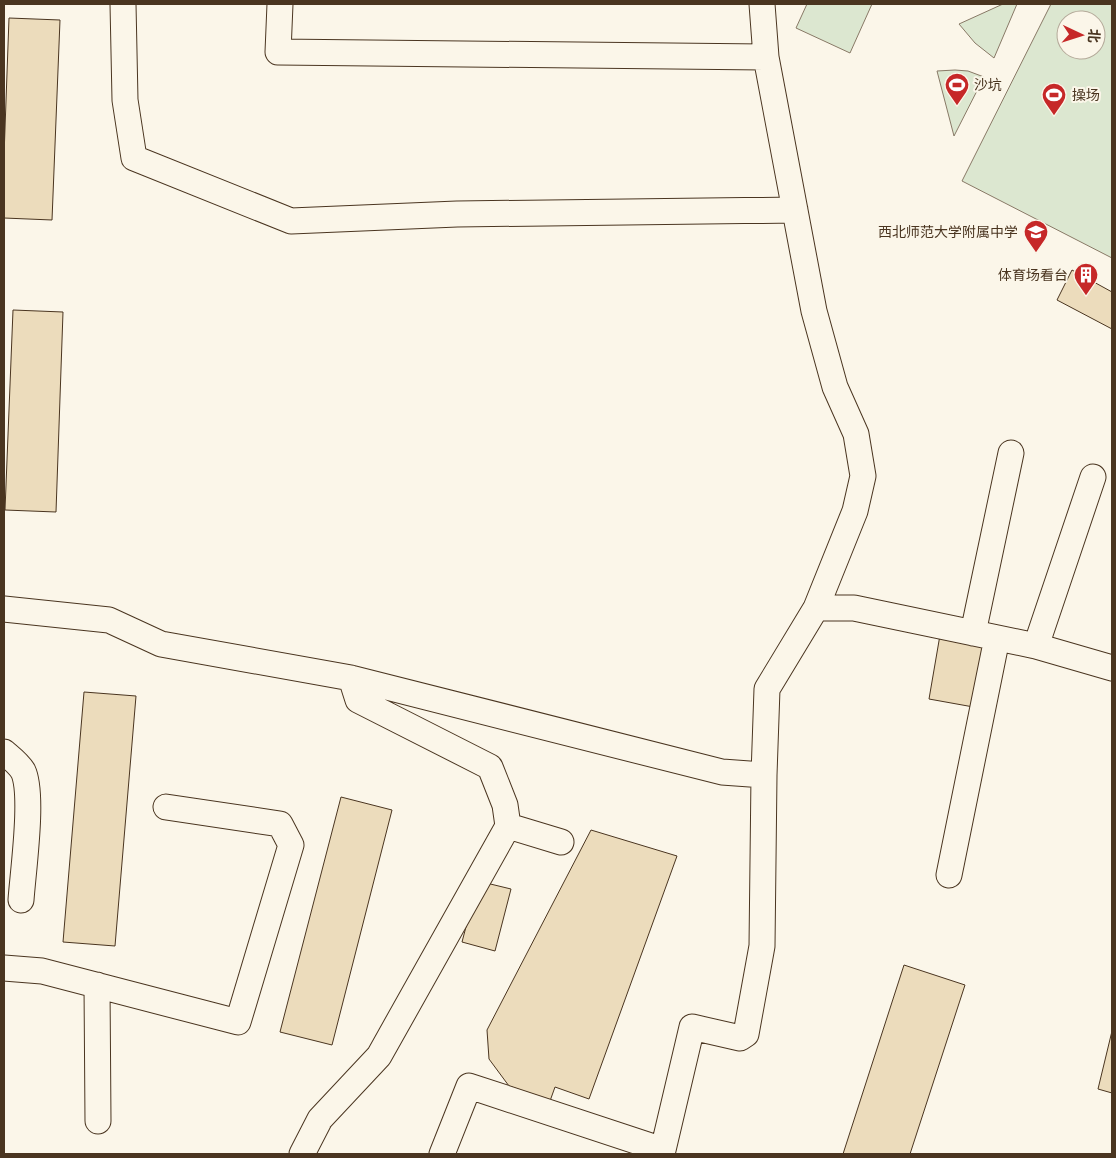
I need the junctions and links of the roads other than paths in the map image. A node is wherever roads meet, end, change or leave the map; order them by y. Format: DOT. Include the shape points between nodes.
graph roads {
  1 [pos="123,4"];
  2 [pos="280,4"];
  3 [pos="762,4"];
  4 [pos="766,57"];
  5 [pos="795,210"];
  6 [pos="1011,454"];
  7 [pos="1093,477"];
  8 [pos="816,608"];
  9 [pos="4,609"];
  10 [pos="985,636"];
  11 [pos="1036,646"];
  12 [pos="1112,668"];
  13 [pos="350,678"];
  14 [pos="4,752"];
  15 [pos="764,775"];
  16 [pos="166,807"];
  17 [pos="508,826"];
  18 [pos="561,842"];
  19 [pos="949,875"];
  20 [pos="21,900"];
  21 [pos="4,968"];
  22 [pos="97,985"];
  23 [pos="98,1121"];
  24 [pos="302,1154"];
  25 [pos="442,1154"];
  1 -- 5 [label="street" via="125,100 134,158 292,220 457,214"];
  2 -- 4 [label="street" via="278,52"];
  3 -- 4 [label="street"];
  4 -- 5 [label="street"];
  5 -- 8 [label="street" via="814,311 835,387 856,434 863,476 855,511"];
  6 -- 10 [label="street"];
  7 -- 11 [label="street"];
  8 -- 10 [label="street" via="854,608"];
  8 -- 15 [label="street" via="767,689"];
  9 -- 13 [label="street" via="109,620 161,644"];
  10 -- 11 [label="street"];
  10 -- 19 [label="street"];
  11 -- 12 [label="street"];
  13 -- 15 [label="street" via="722,772"];
  13 -- 17 [label="street" via="358,700 490,767 505,805"];
  14 -- 20 [label="street" via="16,761 23,772 28,798"];
  15 -- 25 [label="street" via="762,946 746,1034 740,1038 692,1026 663,1150 469,1086"];
  16 -- 22 [label="street" via="280,824 290,845 238,1022"];
  17 -- 18 [label="street"];
  17 -- 24 [label="street" via="380,1056 320,1119"];
  21 -- 22 [label="street" via="42,971"];
  22 -- 23 [label="street"];
}
